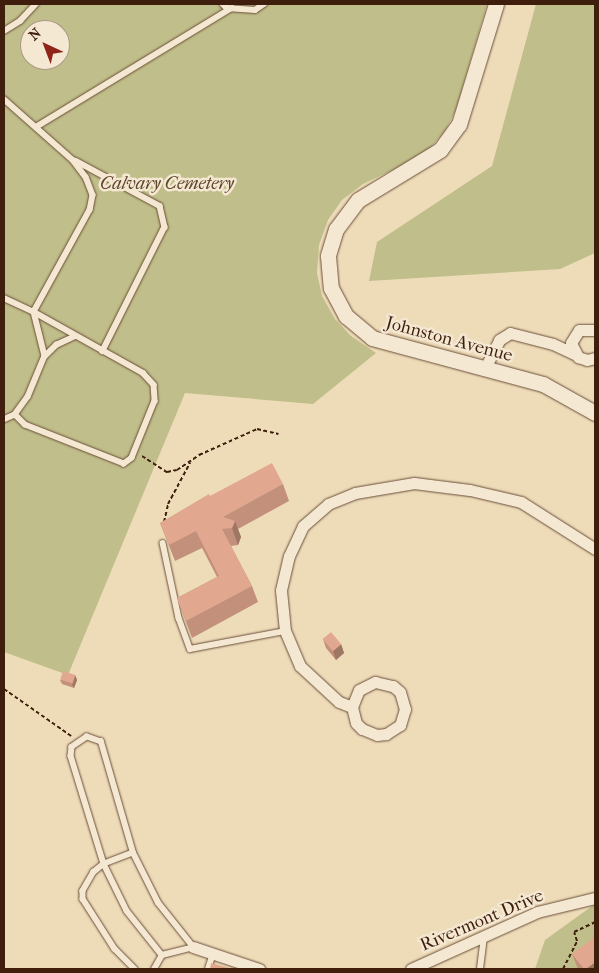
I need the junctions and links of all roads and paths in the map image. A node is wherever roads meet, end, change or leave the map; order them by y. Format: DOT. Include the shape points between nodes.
graph roads {
  1 [pos="36,4"];
  2 [pos="223,4"];
  3 [pos="264,4"];
  4 [pos="496,4"];
  5 [pos="232,8"];
  6 [pos="4,31"];
  7 [pos="4,99"];
  8 [pos="36,127"];
  9 [pos="73,160"];
  10 [pos="4,298"];
  11 [pos="34,312"];
  12 [pos="595,330"];
  13 [pos="75,336"];
  14 [pos="572,338"];
  15 [pos="553,344"];
  16 [pos="103,351"];
  17 [pos="574,354"];
  18 [pos="45,356"];
  19 [pos="595,358"];
  20 [pos="484,370"];
  21 [pos="595,413"];
  22 [pos="15,415"];
  23 [pos="4,420"];
  24 [pos="278,434"];
  25 [pos="132,458"];
  26 [pos="191,461"];
  27 [pos="162,543"];
  28 [pos="595,549"];
  29 [pos="285,631"];
  30 [pos="4,689"];
  31 [pos="352,707"];
  32 [pos="78,741"];
  33 [pos="133,853"];
  34 [pos="104,864"];
  35 [pos="595,898"];
  36 [pos="595,922"];
  37 [pos="484,936"];
  38 [pos="193,947"];
  39 [pos="213,954"];
  40 [pos="162,955"];
  41 [pos="134,969"];
  42 [pos="154,969"];
  43 [pos="208,969"];
  44 [pos="259,969"];
  45 [pos="411,969"];
  46 [pos="480,969"];
  47 [pos="563,969"];
  1 -- 6 [label="lane" via="20,21"];
  2 -- 5 [label="lane"];
  3 -- 5 [label="lane" via="255,10"];
  4 -- 20 [label="street, Johnston Avenue" via="458,124 440,150 358,200 336,228 328,256 331,288 346,316 372,338"];
  5 -- 8 [label="lane"];
  7 -- 8 [label="lane"];
  8 -- 9 [label="lane"];
  9 -- 11 [label="lane" via="86,177 93,195 90,210"];
  9 -- 16 [label="lane" via="160,206 165,227"];
  10 -- 11 [label="lane"];
  11 -- 13 [label="lane"];
  11 -- 18 [label="lane"];
  12 -- 14 [label="street" via="584,328"];
  13 -- 16 [label="lane"];
  13 -- 18 [label="lane" via="56,345"];
  14 -- 15 [label="street"];
  14 -- 17 [label="street"];
  15 -- 17 [label="street"];
  15 -- 20 [label="street" via="510,333 499,340"];
  16 -- 25 [label="lane" via="143,373 154,385 155,402"];
  17 -- 19 [label="street" via="582,360"];
  18 -- 22 [label="lane" via="28,397"];
  20 -- 21 [label="street, Johnston Avenue" via="543,384"];
  22 -- 23 [label="lane"];
  22 -- 25 [label="lane" via="25,425 124,464"];
  24 -- 26 [label="path" via="258,429"];
  25 -- 26 [label="path" via="144,456 167,472"];
  26 -- 27 [label="path" via="168,504"];
  27 -- 29 [label="lane" via="179,618 190,649"];
  28 -- 29 [label="street" via="566,527 521,502 470,490 414,483 355,493 328,504 303,526 289,556 281,590"];
  29 -- 31 [label="street" via="300,666 339,702"];
  30 -- 32 [label="path"];
  31 -- 31 [label="street" via="356,723 362,730 377,736 400,725 405,709 400,692 375,682 359,690"];
  32 -- 33 [label="lane" via="87,737 101,742"];
  32 -- 34 [label="lane" via="71,756"];
  33 -- 34 [label="lane"];
  33 -- 38 [label="lane" via="158,903"];
  34 -- 40 [label="lane" via="127,911"];
  34 -- 41 [label="lane" via="94,872 83,891 83,899 115,949"];
  35 -- 37 [label="street, Rivermont Drive" via="538,912"];
  36 -- 47 [label="path" via="574,932 577,941"];
  37 -- 45 [label="street, Rivermont Drive"];
  37 -- 46 [label="lane"];
  38 -- 39 [label="street"];
  38 -- 40 [label="lane"];
  39 -- 43 [label="lane"];
  39 -- 44 [label="street"];
  40 -- 42 [label="lane"];
}
